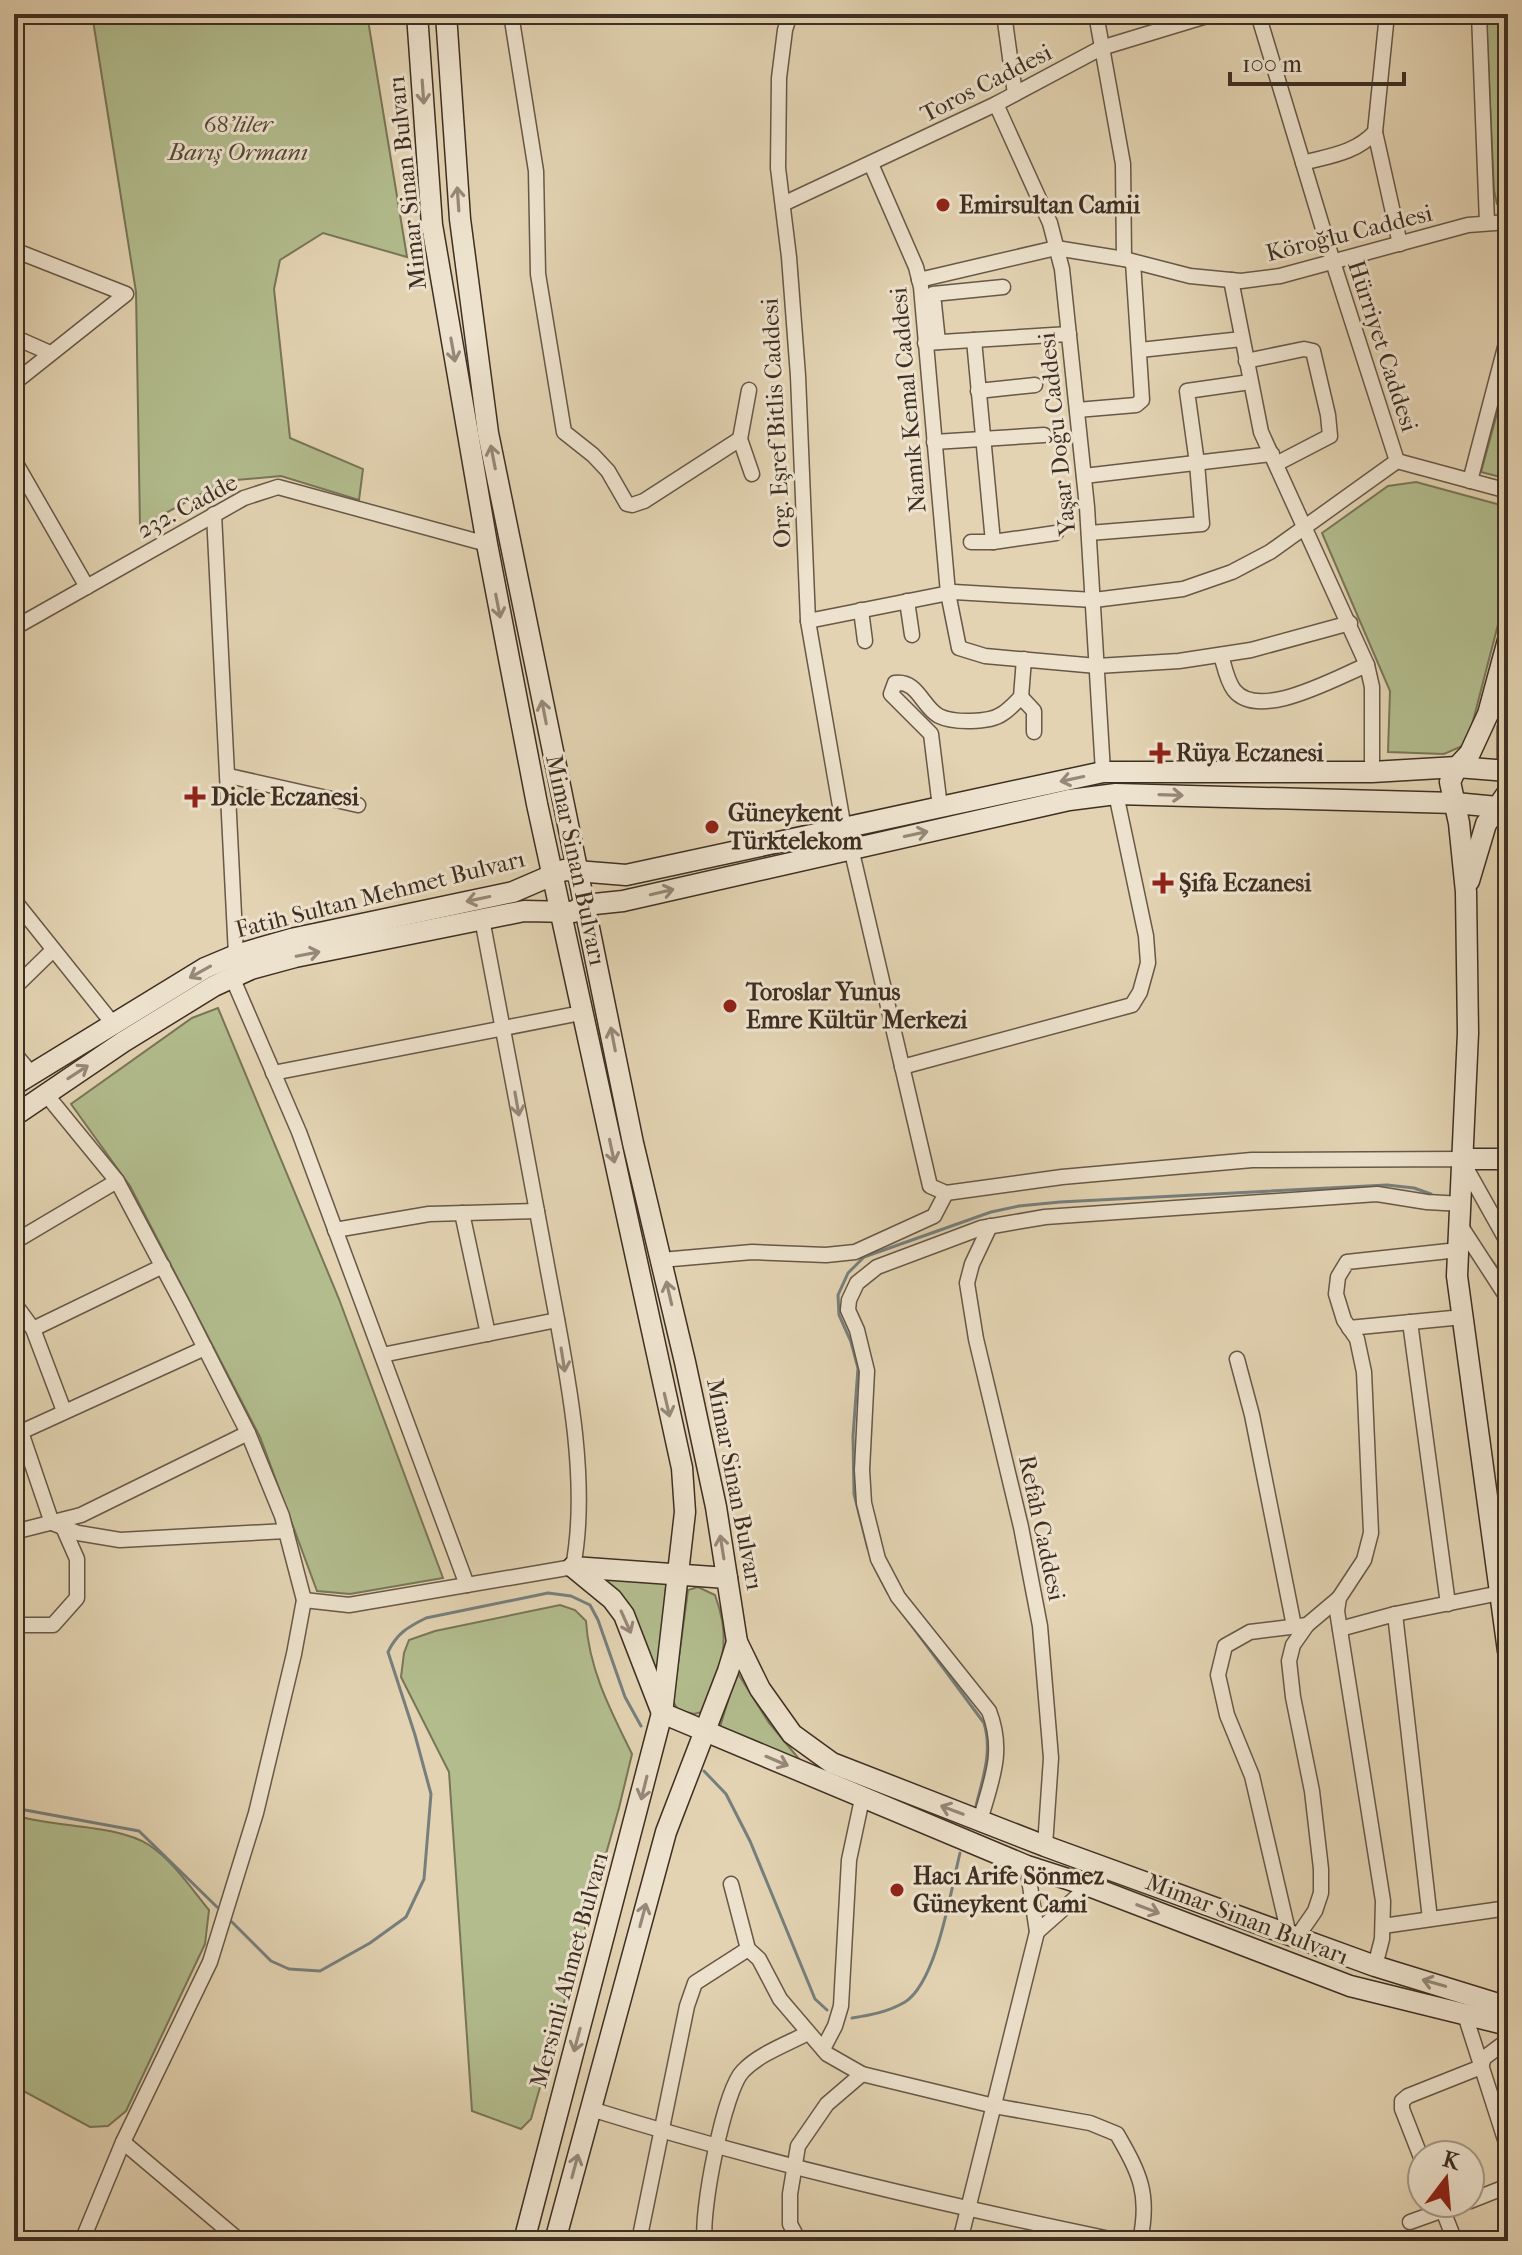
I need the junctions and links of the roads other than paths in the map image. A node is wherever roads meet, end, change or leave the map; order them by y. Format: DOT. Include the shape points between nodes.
graph roads {
  1 [pos="19,14"];
  2 [pos="417,14"];
  3 [pos="446,14"];
  4 [pos="511,14"];
  5 [pos="790,14"];
  6 [pos="1004,14"];
  7 [pos="1096,14"];
  8 [pos="1213,14"];
  9 [pos="1258,14"];
  10 [pos="1387,14"];
  11 [pos="1479,14"];
  12 [pos="1194,16"];
  13 [pos="14,27"];
  14 [pos="1101,48"];
  15 [pos="1015,94"];
  16 [pos="996,104"];
  17 [pos="1375,132"];
  18 [pos="1303,163"];
  19 [pos="871,164"];
  20 [pos="783,204"];
  21 [pos="1508,222"];
  22 [pos="1487,223"];
  23 [pos="1400,244"];
  24 [pos="1056,248"];
  25 [pos="14,250"];
  26 [pos="1129,261"];
  27 [pos="1333,262"];
  28 [pos="969,268"];
  29 [pos="919,280"];
  30 [pos="1231,280"];
  31 [pos="1003,287"];
  32 [pos="970,289"];
  33 [pos="1069,334"];
  34 [pos="1508,336"];
  35 [pos="14,337"];
  36 [pos="1242,339"];
  37 [pos="974,340"];
  38 [pos="932,343"];
  39 [pos="1140,350"];
  40 [pos="50,353"];
  41 [pos="1246,361"];
  42 [pos="1250,382"];
  43 [pos="14,383"];
  44 [pos="1035,385"];
  45 [pos="749,390"];
  46 [pos="978,391"];
  47 [pos="1077,410"];
  48 [pos="1044,435"];
  49 [pos="740,439"];
  50 [pos="983,439"];
  51 [pos="934,442"];
  52 [pos="1274,459"];
  53 [pos="14,460"];
  54 [pos="1397,461"];
  55 [pos="1197,463"];
  56 [pos="752,474"];
  57 [pos="1084,476"];
  58 [pos="1470,481"];
  59 [pos="1508,491"];
  60 [pos="214,514"];
  61 [pos="1306,527"];
  62 [pos="1056,533"];
  63 [pos="1089,533"];
  64 [pos="971,542"];
  65 [pos="993,542"];
  66 [pos="487,544"];
  67 [pos="87,587"];
  68 [pos="948,593"];
  69 [pos="1094,600"];
  70 [pos="907,601"];
  71 [pos="861,610"];
  72 [pos="808,621"];
  73 [pos="1350,623"];
  74 [pos="14,628"];
  75 [pos="912,635"];
  76 [pos="1508,640"];
  77 [pos="865,641"];
  78 [pos="1221,655"];
  79 [pos="1024,659"];
  80 [pos="1367,665"];
  81 [pos="1097,666"];
  82 [pos="1021,697"];
  83 [pos="1508,728"];
  84 [pos="1034,732"];
  85 [pos="1457,767"];
  86 [pos="1103,772"];
  87 [pos="1372,772"];
  88 [pos="229,776"];
  89 [pos="1505,788"];
  90 [pos="1116,794"];
  91 [pos="1455,803"];
  92 [pos="358,805"];
  93 [pos="940,807"];
  94 [pos="847,838"];
  95 [pos="577,870"];
  96 [pos="552,877"];
  97 [pos="1466,892"];
  98 [pos="14,900"];
  99 [pos="585,905"];
  100 [pos="560,911"];
  101 [pos="482,919"];
  102 [pos="53,950"];
  103 [pos="236,955"];
  104 [pos="232,977"];
  105 [pos="14,988"];
  106 [pos="581,1013"];
  107 [pos="114,1025"];
  108 [pos="503,1027"];
  109 [pos="14,1053"];
  110 [pos="902,1067"];
  111 [pos="273,1073"];
  112 [pos="22,1078"];
  113 [pos="45,1093"];
  114 [pos="14,1116"];
  115 [pos="1461,1159"];
  116 [pos="1508,1159"];
  117 [pos="117,1181"];
  118 [pos="946,1193"];
  119 [pos="1462,1204"];
  120 [pos="537,1211"];
  121 [pos="462,1213"];
  122 [pos="1460,1225"];
  123 [pos="990,1226"];
  124 [pos="335,1230"];
  125 [pos="14,1242"];
  126 [pos="1508,1243"];
  127 [pos="1458,1250"];
  128 [pos="661,1260"];
  129 [pos="163,1266"];
  130 [pos="1508,1299"];
  131 [pos="14,1303"];
  132 [pos="1463,1317"];
  133 [pos="557,1320"];
  134 [pos="1410,1322"];
  135 [pos="1349,1328"];
  136 [pos="33,1329"];
  137 [pos="488,1334"];
  138 [pos="205,1348"];
  139 [pos="382,1355"];
  140 [pos="1237,1359"];
  141 [pos="64,1411"];
  142 [pos="248,1433"];
  143 [pos="18,1436"];
  144 [pos="58,1524"];
  145 [pos="286,1531"];
  146 [pos="14,1532"];
  147 [pos="573,1567"];
  148 [pos="680,1574"];
  149 [pos="727,1578"];
  150 [pos="1502,1581"];
  151 [pos="467,1585"];
  152 [pos="1339,1598"];
  153 [pos="304,1600"];
  154 [pos="1448,1604"];
  155 [pos="1395,1614"];
  156 [pos="14,1625"];
  157 [pos="1301,1626"];
  158 [pos="1340,1629"];
  159 [pos="737,1642"];
  160 [pos="1508,1651"];
  161 [pos="662,1713"];
  162 [pos="705,1730"];
  163 [pos="862,1799"];
  164 [pos="980,1821"];
  165 [pos="1045,1846"];
  166 [pos="1027,1866"];
  167 [pos="731,1884"];
  168 [pos="1089,1886"];
  169 [pos="1508,1908"];
  170 [pos="1430,1919"];
  171 [pos="1383,1926"];
  172 [pos="1037,1932"];
  173 [pos="1293,1936"];
  174 [pos="748,1949"];
  175 [pos="1375,1966"];
  176 [pos="1499,2005"];
  177 [pos="1464,2012"];
  178 [pos="1508,2025"];
  179 [pos="808,2033"];
  180 [pos="1508,2040"];
  181 [pos="823,2049"];
  182 [pos="1481,2067"];
  183 [pos="862,2074"];
  184 [pos="994,2106"];
  185 [pos="591,2109"];
  186 [pos="661,2131"];
  187 [pos="1414,2139"];
  188 [pos="123,2142"];
  189 [pos="717,2147"];
  190 [pos="1508,2149"];
  191 [pos="795,2166"];
  192 [pos="1508,2186"];
  193 [pos="1486,2195"];
  194 [pos="968,2209"];
  195 [pos="1416,2219"];
  196 [pos="1446,2219"];
  197 [pos="1410,2222"];
  198 [pos="82,2241"];
  199 [pos="240,2241"];
  200 [pos="524,2241"];
  201 [pos="555,2241"];
  202 [pos="639,2241"];
  203 [pos="705,2241"];
  204 [pos="799,2241"];
  205 [pos="960,2241"];
  206 [pos="1119,2241"];
  207 [pos="1140,2241"];
  208 [pos="1455,2241"];
  1 -- 13 [label="street"];
  2 -- 66 [label="main road, Mimar Sinan Bulvarı, one-way" via="432,225"];
  95 -- 3 [label="main road, Mimar Sinan Bulvarı, one-way" via="488,433 460,219"];
  4 -- 49 [label="street" via="536,171 538,274 564,432 608,471 632,505"];
  5 -- 20 [label="street, Org. Eşref Bitlis Caddesi" via="779,78"];
  6 -- 15 [label="street"];
  7 -- 14 [label="street"];
  8 -- 12 [label="street, Toros Caddesi"];
  9 -- 18 [label="street, Hürriyet Caddesi"];
  10 -- 17 [label="street"];
  11 -- 22 [label="street"];
  12 -- 14 [label="street, Toros Caddesi"];
  14 -- 15 [label="street, Toros Caddesi"];
  14 -- 26 [label="street" via="1123,164"];
  15 -- 16 [label="street, Toros Caddesi"];
  16 -- 19 [label="street, Toros Caddesi"];
  16 -- 24 [label="street, Yaşar Doğu Caddesi" via="1050,223"];
  17 -- 18 [label="street" via="1364,144"];
  17 -- 23 [label="street"];
  18 -- 27 [label="street, Hürriyet Caddesi"];
  19 -- 20 [label="street, Toros Caddesi"];
  19 -- 29 [label="street, Namık Kemal Caddesi"];
  20 -- 72 [label="street, Org. Eşref Bitlis Caddesi" via="798,376"];
  21 -- 22 [label="street, Köroğlu Caddesi"];
  22 -- 23 [label="street, Köroğlu Caddesi"];
  23 -- 27 [label="street, Köroğlu Caddesi"];
  24 -- 26 [label="street, Köroğlu Caddesi"];
  24 -- 28 [label="street, Köroğlu Caddesi"];
  24 -- 33 [label="street, Yaşar Doğu Caddesi"];
  25 -- 40 [label="street" via="126,294"];
  26 -- 30 [label="street, Köroğlu Caddesi"];
  26 -- 39 [label="street"];
  27 -- 30 [label="street, Köroğlu Caddesi" via="1280,276"];
  27 -- 54 [label="street, Hürriyet Caddesi"];
  28 -- 29 [label="street, Köroğlu Caddesi"];
  28 -- 32 [label="street"];
  29 -- 38 [label="street, Namık Kemal Caddesi"];
  30 -- 36 [label="street"];
  31 -- 32 [label="street"];
  32 -- 38 [label="street" via="933,294"];
  33 -- 37 [label="street"];
  33 -- 47 [label="street, Yaşar Doğu Caddesi"];
  34 -- 58 [label="street"];
  35 -- 40 [label="street"];
  36 -- 39 [label="street"];
  36 -- 41 [label="street"];
  37 -- 38 [label="street"];
  37 -- 46 [label="street"];
  38 -- 51 [label="street, Namık Kemal Caddesi"];
  39 -- 47 [label="street" via="1142,400 1136,405"];
  40 -- 43 [label="street"];
  41 -- 42 [label="street"];
  41 -- 52 [label="street" via="1313,351 1330,436"];
  42 -- 52 [label="street" via="1261,432"];
  42 -- 55 [label="street" via="1187,391"];
  44 -- 46 [label="street"];
  45 -- 49 [label="street"];
  46 -- 50 [label="street"];
  47 -- 57 [label="street, Yaşar Doğu Caddesi"];
  48 -- 50 [label="street"];
  49 -- 56 [label="street"];
  50 -- 51 [label="street"];
  50 -- 65 [label="street"];
  51 -- 68 [label="street, Namık Kemal Caddesi"];
  52 -- 55 [label="street"];
  52 -- 61 [label="street"];
  53 -- 67 [label="street"];
  54 -- 58 [label="street"];
  54 -- 61 [label="street"];
  55 -- 57 [label="street"];
  55 -- 63 [label="street" via="1202,524"];
  57 -- 63 [label="street, Yaşar Doğu Caddesi"];
  58 -- 59 [label="street"];
  60 -- 66 [label="street, 232. Cadde" via="278,487"];
  60 -- 67 [label="street, 232. Cadde"];
  60 -- 88 [label="street"];
  61 -- 69 [label="street" via="1232,572 1183,589"];
  61 -- 73 [label="street"];
  62 -- 65 [label="street"];
  63 -- 69 [label="street, Yaşar Doğu Caddesi"];
  64 -- 65 [label="street"];
  66 -- 96 [label="main road, Mimar Sinan Bulvarı, one-way"];
  67 -- 74 [label="street, 232. Cadde"];
  68 -- 69 [label="street"];
  68 -- 70 [label="street"];
  68 -- 79 [label="street, Namık Kemal Caddesi" via="959,648"];
  69 -- 81 [label="street, Yaşar Doğu Caddesi"];
  70 -- 71 [label="street"];
  70 -- 75 [label="street"];
  71 -- 72 [label="street"];
  71 -- 77 [label="street"];
  72 -- 94 [label="street, Org. Eşref Bitlis Caddesi"];
  73 -- 78 [label="street"];
  73 -- 80 [label="street"];
  76 -- 85 [label="main road" via="1488,714 1470,753"];
  78 -- 80 [label="street" via="1233,689 1247,700 1264,702 1290,697"];
  78 -- 81 [label="street"];
  79 -- 81 [label="street"];
  79 -- 82 [label="street"];
  80 -- 87 [label="street"];
  81 -- 86 [label="street, Yaşar Doğu Caddesi"];
  82 -- 84 [label="street" via="1034,711"];
  82 -- 93 [label="street" via="999,716 960,722 938,715 912,686 901,682 891,688 931,734"];
  83 -- 89 [label="main road"];
  85 -- 87 [label="main road"];
  85 -- 89 [label="main road"];
  85 -- 91 [label="main road" via="1450,782"];
  86 -- 87 [label="main road"];
  86 -- 93 [label="main road, one-way"];
  88 -- 92 [label="street"];
  88 -- 103 [label="street"];
  89 -- 91 [label="main road"];
  89 -- 97 [label="main road" via="1486,824"];
  90 -- 91 [label="main road, one-way"];
  94 -- 90 [label="main road, one-way"];
  90 -- 110 [label="street" via="1146,936 1148,963 1132,1005"];
  91 -- 97 [label="main road"];
  93 -- 94 [label="main road"];
  94 -- 95 [label="main road" via="626,875"];
  99 -- 94 [label="main road, one-way" via="623,901"];
  94 -- 110 [label="street, Org. Eşref Bitlis Caddesi"];
  95 -- 96 [label="main road, Fatih Sultan Mehmet Bulvarı"];
  95 -- 99 [label="main road, Mimar Sinan Bulvarı"];
  96 -- 100 [label="main road, Mimar Sinan Bulvarı"];
  96 -- 103 [label="main road, Fatih Sultan Mehmet Bulvarı, one-way" via="513,892"];
  97 -- 115 [label="main road" via="1468,1033"];
  98 -- 102 [label="street"];
  99 -- 100 [label="main road, Fatih Sultan Mehmet Bulvarı" via="573,912"];
  128 -- 99 [label="main road, Mimar Sinan Bulvarı, one-way"];
  100 -- 101 [label="main road, Fatih Sultan Mehmet Bulvarı"];
  100 -- 106 [label="main road, Mimar Sinan Bulvarı"];
  104 -- 101 [label="main road, Fatih Sultan Mehmet Bulvarı, one-way" via="295,957"];
  101 -- 108 [label="street"];
  102 -- 105 [label="street"];
  102 -- 107 [label="street"];
  103 -- 107 [label="main road, Fatih Sultan Mehmet Bulvarı, one-way" via="205,968"];
  104 -- 111 [label="street"];
  113 -- 104 [label="main road, Fatih Sultan Mehmet Bulvarı, one-way"];
  106 -- 108 [label="street"];
  106 -- 148 [label="main road, Mimar Sinan Bulvarı, one-way" via="682,1468"];
  107 -- 112 [label="main road, Fatih Sultan Mehmet Bulvarı"];
  108 -- 111 [label="street"];
  108 -- 120 [label="street, one-way"];
  109 -- 112 [label="street"];
  110 -- 118 [label="street, Org. Eşref Bitlis Caddesi" via="930,1186"];
  111 -- 124 [label="street"];
  113 -- 114 [label="main road, Fatih Sultan Mehmet Bulvarı"];
  113 -- 117 [label="street"];
  115 -- 116 [label="main road"];
  115 -- 118 [label="street" via="1252,1160"];
  115 -- 119 [label="main road"];
  115 -- 126 [label="street"];
  117 -- 125 [label="street"];
  117 -- 129 [label="street"];
  118 -- 128 [label="street" via="934,1216 855,1252 752,1252"];
  119 -- 122 [label="main road"];
  119 -- 123 [label="street" via="1377,1194 1045,1217"];
  120 -- 121 [label="street"];
  120 -- 133 [label="street"];
  121 -- 124 [label="street"];
  121 -- 137 [label="street"];
  122 -- 127 [label="main road"];
  122 -- 130 [label="street"];
  123 -- 164 [label="street" via="877,1267 857,1283 848,1310 867,1371 862,1470 878,1559 906,1608 989,1711 996,1731 997,1759"];
  123 -- 165 [label="street, Refah Caddesi" via="967,1283 1040,1626 1051,1758"];
  124 -- 139 [label="street"];
  127 -- 132 [label="main road"];
  127 -- 135 [label="street" via="1347,1262 1336,1294"];
  149 -- 128 [label="main road, Mimar Sinan Bulvarı, one-way"];
  129 -- 136 [label="street"];
  129 -- 138 [label="street"];
  131 -- 136 [label="street"];
  132 -- 134 [label="street"];
  132 -- 150 [label="main road"];
  133 -- 137 [label="street"];
  133 -- 147 [label="street, one-way" via="580,1485"];
  134 -- 135 [label="street"];
  134 -- 154 [label="street"];
  135 -- 152 [label="street" via="1357,1339 1364,1372 1371,1533 1364,1560"];
  136 -- 141 [label="street"];
  137 -- 139 [label="street"];
  138 -- 141 [label="street"];
  138 -- 142 [label="street"];
  139 -- 151 [label="street"];
  140 -- 157 [label="street"];
  141 -- 143 [label="street"];
  142 -- 144 [label="street"];
  142 -- 145 [label="street"];
  143 -- 144 [label="street"];
  144 -- 145 [label="street" via="120,1540"];
  144 -- 146 [label="street"];
  144 -- 156 [label="street" via="77,1559 77,1598 53,1625"];
  145 -- 153 [label="street"];
  147 -- 148 [label="main road"];
  147 -- 151 [label="street"];
  147 -- 161 [label="main road, one-way" via="624,1615"];
  148 -- 149 [label="main road"];
  148 -- 161 [label="main road, Mimar Sinan Bulvarı"];
  149 -- 159 [label="main road, Mimar Sinan Bulvarı"];
  150 -- 154 [label="street"];
  150 -- 160 [label="main road"];
  151 -- 153 [label="street" via="349,1605"];
  152 -- 157 [label="street"];
  152 -- 158 [label="street"];
  153 -- 188 [label="street" via="256,1813 210,1962"];
  154 -- 155 [label="street"];
  155 -- 158 [label="street"];
  155 -- 170 [label="street"];
  157 -- 173 [label="street" via="1289,1661 1312,1791 1321,1893 1315,1911"];
  157 -- 173 [label="street" via="1250,1632 1225,1646 1218,1675 1227,1715 1252,1776"];
  158 -- 171 [label="street"];
  159 -- 162 [label="main road, Mimar Sinan Bulvarı"];
  164 -- 159 [label="main road, Mimar Sinan Bulvarı, one-way" via="832,1763 792,1734 760,1689"];
  161 -- 162 [label="main road"];
  161 -- 200 [label="main road, Mersinli Ahmet Bulvarı, one-way"];
  162 -- 163 [label="main road, Mimar Sinan Bulvarı, one-way"];
  185 -- 162 [label="main road, one-way" via="666,1832"];
  163 -- 166 [label="main road, Mimar Sinan Bulvarı"];
  163 -- 181 [label="street" via="849,1860 841,2006"];
  164 -- 165 [label="main road, Mimar Sinan Bulvarı"];
  165 -- 173 [label="main road, Mimar Sinan Bulvarı"];
  166 -- 168 [label="main road, Mimar Sinan Bulvarı"];
  166 -- 172 [label="street"];
  167 -- 174 [label="street"];
  168 -- 172 [label="street"];
  168 -- 177 [label="main road, Mimar Sinan Bulvarı, one-way" via="1350,1986"];
  169 -- 170 [label="street"];
  170 -- 171 [label="street"];
  171 -- 175 [label="street"];
  172 -- 184 [label="street"];
  173 -- 175 [label="main road, Mimar Sinan Bulvarı"];
  174 -- 179 [label="street"];
  174 -- 186 [label="street" via="695,1983"];
  176 -- 175 [label="main road, Mimar Sinan Bulvarı, one-way"];
  176 -- 177 [label="main road, Mimar Sinan Bulvarı"];
  176 -- 178 [label="main road, Mimar Sinan Bulvarı"];
  177 -- 182 [label="street"];
  179 -- 181 [label="street"];
  179 -- 189 [label="street" via="740,2073"];
  180 -- 182 [label="street" via="1484,2058"];
  181 -- 183 [label="street"];
  182 -- 187 [label="street" via="1402,2101"];
  182 -- 190 [label="street"];
  183 -- 184 [label="street"];
  183 -- 191 [label="street" via="827,2104 798,2146"];
  184 -- 194 [label="street"];
  184 -- 207 [label="street" via="1090,2123 1117,2134 1143,2184"];
  185 -- 186 [label="street"];
  201 -- 185 [label="main road, one-way"];
  186 -- 189 [label="street"];
  186 -- 202 [label="street"];
  188 -- 198 [label="street"];
  188 -- 199 [label="street"];
  189 -- 191 [label="street"];
  189 -- 203 [label="street"];
  191 -- 194 [label="street"];
  191 -- 204 [label="street" via="790,2224"];
  192 -- 193 [label="street"];
  194 -- 205 [label="street"];
  194 -- 206 [label="street"];
  195 -- 197 [label="street"];
  196 -- 208 [label="street"];
}
